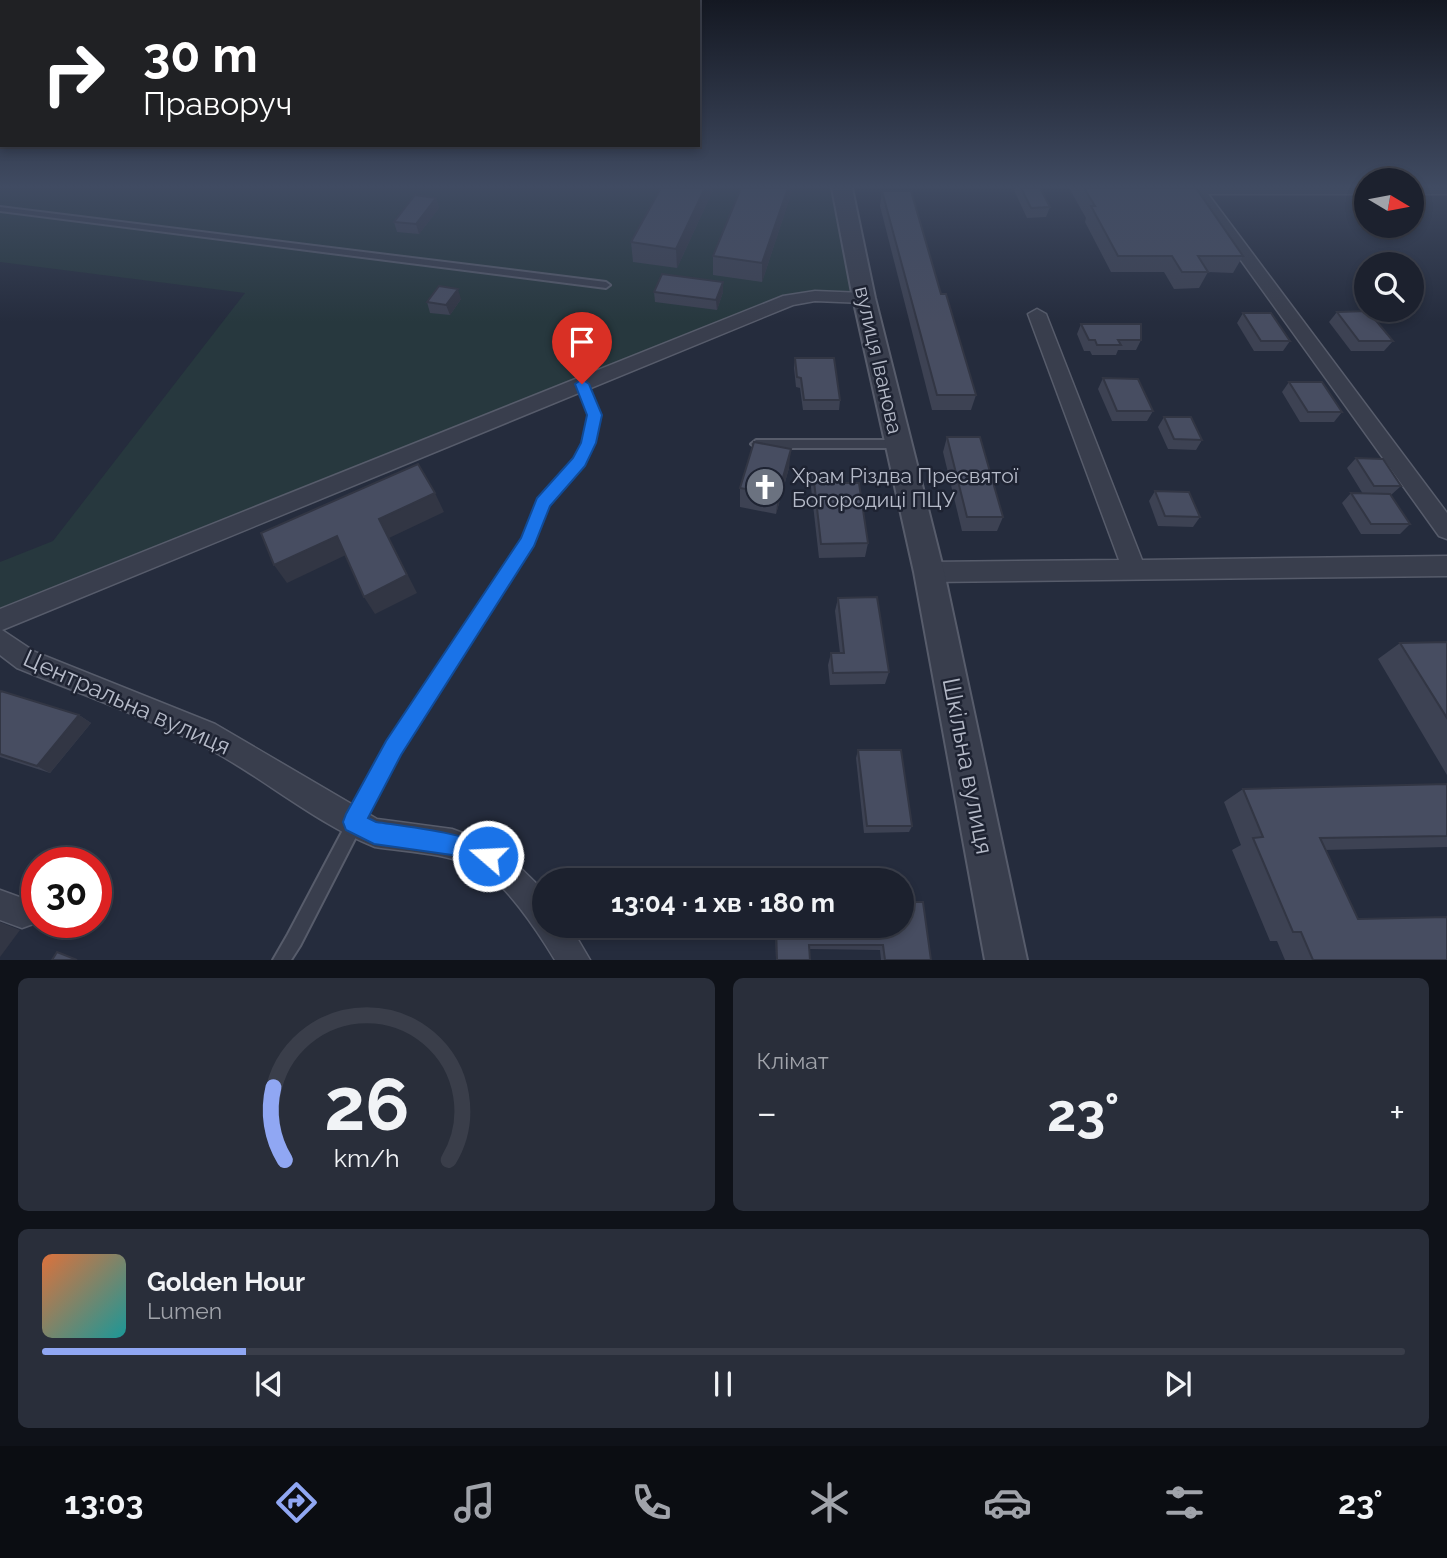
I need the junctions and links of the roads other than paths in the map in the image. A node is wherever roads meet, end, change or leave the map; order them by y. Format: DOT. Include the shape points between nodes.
graph roads {
  1 [pos="190,233"];
  2 [pos="851,233"];
  3 [pos="1228,233"];
  4 [pos="606,285"];
  5 [pos="864,298"];
  6 [pos="1037,314"];
  7 [pos="582,384"];
  8 [pos="757,444"];
  9 [pos="899,444"];
  10 [pos="1447,530"];
  11 [pos="1447,566"];
  12 [pos="1134,570"];
  13 [pos="929,572"];
  14 [pos="0,620"];
  15 [pos="0,640"];
  16 [pos="354,822"];
  17 [pos="532,899"];
  18 [pos="560,938"];
  19 [pos="281,960"];
  20 [pos="574,960"];
  21 [pos="1006,960"];
  1 -- 4 [label="lane"];
  2 -- 5 [label="street, вулиця Іванова"];
  3 -- 10 [label="street"];
  5 -- 7 [label="street" via="805,296 789,300"];
  5 -- 9 [label="street, вулиця Іванова"];
  6 -- 12 [label="street"];
  7 -- 14 [label="street"];
  7 -- 16 [label="lane" via="595,415 589,443 579,462 543,503 528,541 394,748"];
  8 -- 9 [label="lane"];
  9 -- 13 [label="street, вулиця Іванова"];
  11 -- 12 [label="street"];
  12 -- 13 [label="street"];
  13 -- 21 [label="street, Шкільна вулиця"];
  15 -- 16 [label="street, Центральна вулиця" via="26,660 206,733"];
  16 -- 17 [label="street, Центральна вулиця" via="374,833 452,844 488,856"];
  16 -- 19 [label="lane"];
  18 -- 20 [label="street"];
}
